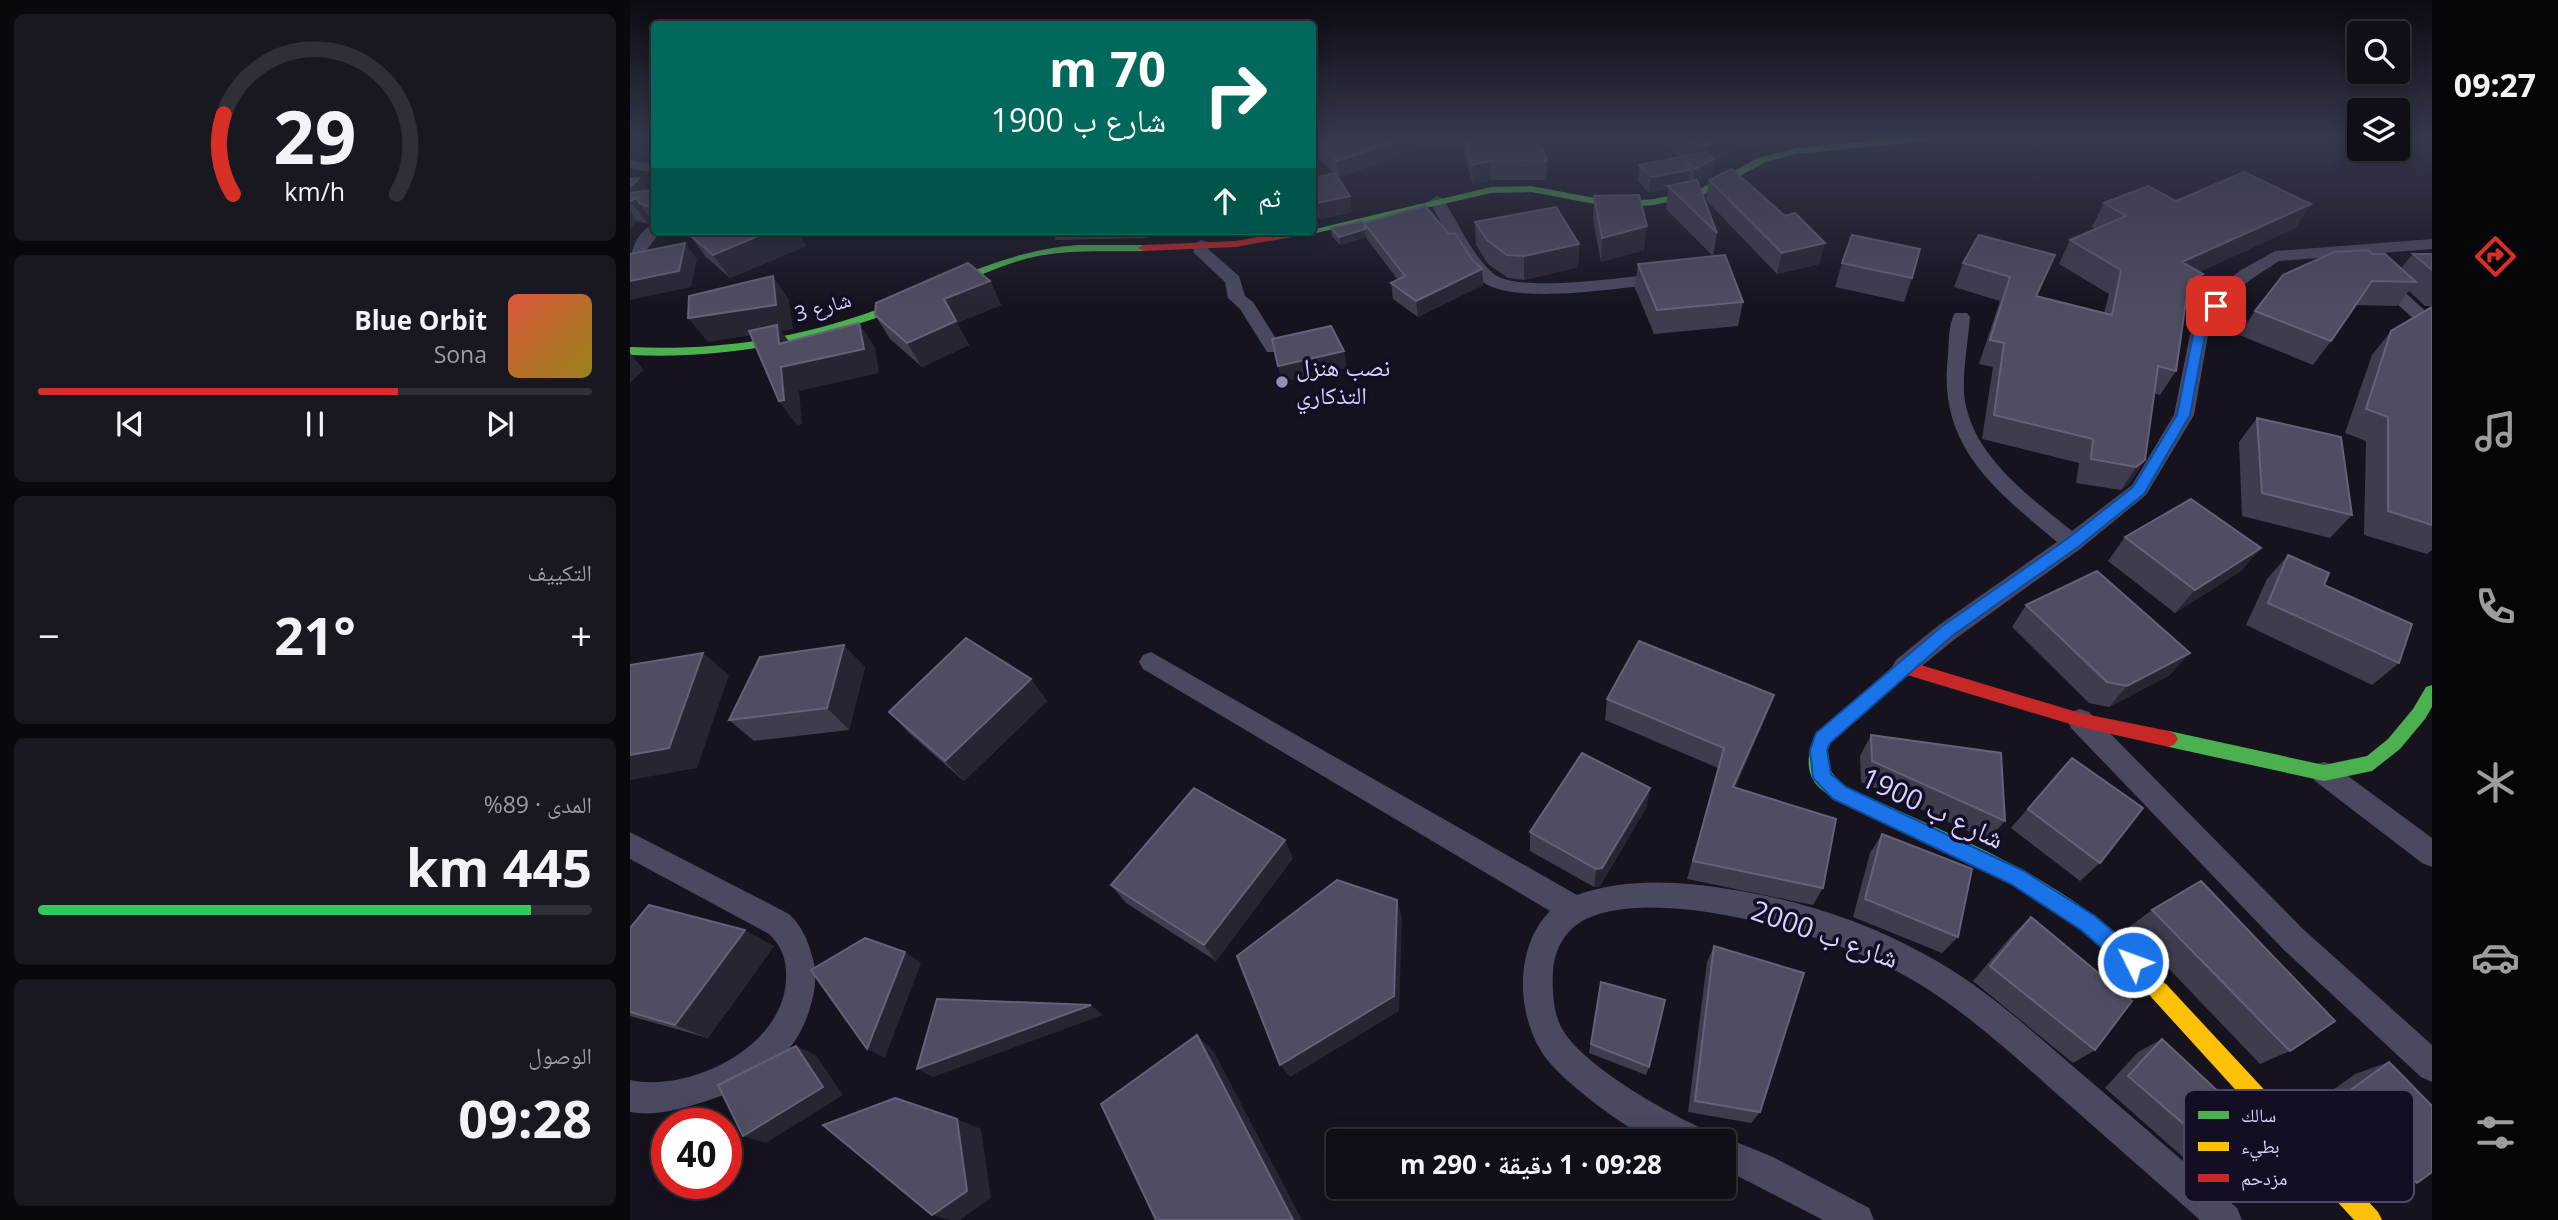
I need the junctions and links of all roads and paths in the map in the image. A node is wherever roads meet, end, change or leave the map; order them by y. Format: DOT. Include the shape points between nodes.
graph roads {
  1 [pos="1472,194"];
  2 [pos="1555,194"];
  3 [pos="1691,194"];
  4 [pos="1437,201"];
  5 [pos="1316,230"];
  6 [pos="651,233"];
  7 [pos="1288,235"];
  8 [pos="2432,244"];
  9 [pos="1201,245"];
  10 [pos="2352,251"];
  11 [pos="630,261"];
  12 [pos="1685,276"];
  13 [pos="1961,317"];
  14 [pos="2432,326"];
  15 [pos="1273,348"];
  16 [pos="630,351"];
  17 [pos="2072,543"];
  18 [pos="1151,662"];
  19 [pos="1904,667"];
  20 [pos="2432,692"];
  21 [pos="2080,720"];
  22 [pos="2325,773"];
  23 [pos="630,845"];
  24 [pos="2432,854"];
  25 [pos="1575,910"];
  26 [pos="2432,1066"];
  27 [pos="2251,1090"];
  28 [pos="630,1096"];
  29 [pos="1666,1129"];
  30 [pos="1736,1158"];
  31 [pos="2184,1184"];
  32 [pos="2204,1202"];
  33 [pos="2354,1202"];
  34 [pos="1857,1220"];
  35 [pos="2225,1220"];
  36 [pos="2370,1220"];
  1 -- 4 [label="main road, شارع 3"];
  2 -- 3 [label="main road, شارع 3" via="1633,205"];
  4 -- 5 [label="main road, شارع 3"];
  4 -- 12 [label="street" via="1480,269 1503,286"];
  6 -- 11 [label="street"];
  7 -- 9 [label="main road, شارع 3"];
  8 -- 10 [label="street"];
  9 -- 15 [label="street" via="1200,250 1233,281 1237,298"];
  9 -- 16 [label="main road, شارع 3" via="1040,252 884,311 751,349 653,355"];
  10 -- 14 [label="street"];
  10 -- 17 [label="street" via="2275,256 2231,287 2199,335 2184,415 2138,490"];
  13 -- 17 [label="street" via="1955,400 1969,439 1997,475"];
  17 -- 19 [label="street"];
  18 -- 25 [label="street"];
  19 -- 21 [label="main road"];
  19 -- 27 [label="main road, شارع ب 1900" via="1822,738 1818,758 1822,778 1849,798 2018,877 2088,923 2144,973"];
  20 -- 22 [label="main road" via="2394,744 2372,763"];
  21 -- 22 [label="main road"];
  21 -- 26 [label="street" via="2293,939"];
  22 -- 24 [label="street"];
  23 -- 28 [label="street" via="779,924 796,949 802,983 784,1035 766,1055 709,1085 675,1094"];
  25 -- 29 [label="street, شارع ب 2000" via="1550,930 1541,952 1537,979 1551,1040 1566,1059"];
  25 -- 31 [label="street, شارع ب 2000" via="1620,896 1699,898 1757,907 1795,917 1912,963 2000,1023"];
  30 -- 34 [label="street"];
  32 -- 35 [label="street, شارع ب 2000"];
  33 -- 36 [label="main road, شارع ب 1900"];
}
